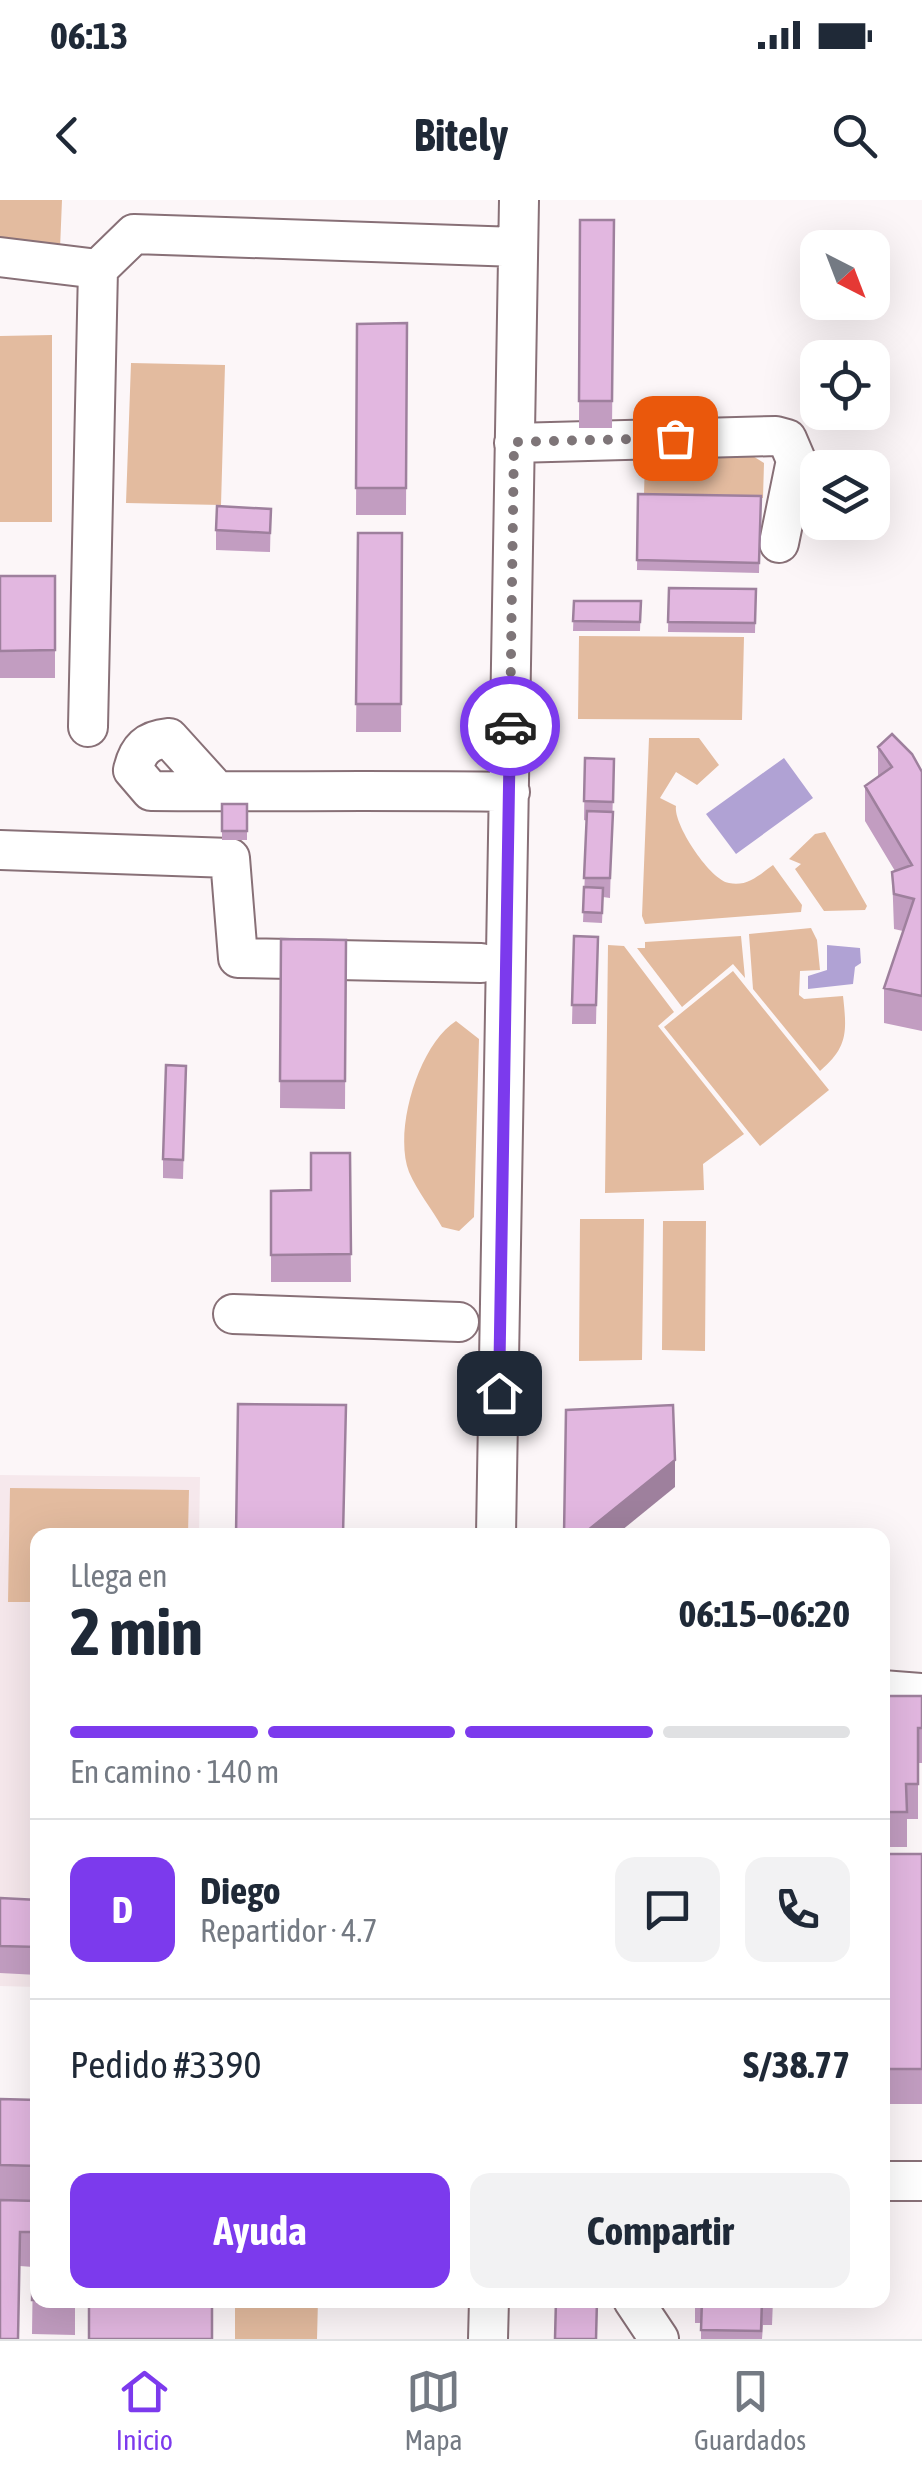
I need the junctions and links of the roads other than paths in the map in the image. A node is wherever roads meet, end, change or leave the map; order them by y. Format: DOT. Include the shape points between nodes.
graph roads {
  1 [pos="519,200"];
  2 [pos="518,247"];
  3 [pos="0,257"];
  4 [pos="98,269"];
  5 [pos="514,442"];
  6 [pos="779,542"];
  7 [pos="88,727"];
  8 [pos="217,791"];
  9 [pos="510,792"];
  10 [pos="0,850"];
  11 [pos="481,962"];
  12 [pos="233,1314"];
  13 [pos="458,1322"];
  14 [pos="496,1528"];
  15 [pos="890,1691"];
  16 [pos="922,1693"];
  17 [pos="890,2181"];
  18 [pos="922,2181"];
  19 [pos="490,2308"];
  20 [pos="638,2308"];
  21 [pos="488,2339"];
  22 [pos="659,2339"];
  1 -- 2 [label="lane"];
  2 -- 4 [label="lane" via="134,234"];
  2 -- 5 [label="lane"];
  3 -- 4 [label="lane"];
  4 -- 7 [label="lane"];
  5 -- 6 [label="lane" via="776,436 786,440 796,460"];
  5 -- 9 [label="lane"];
  8 -- 9 [label="lane"];
  9 -- 14 [label="lane"];
  10 -- 11 [label="lane" via="230,858 238,958"];
  12 -- 13 [label="lane"];
  15 -- 16 [label="lane"];
  17 -- 18 [label="lane"];
  19 -- 21 [label="lane"];
  20 -- 22 [label="lane"];
}
